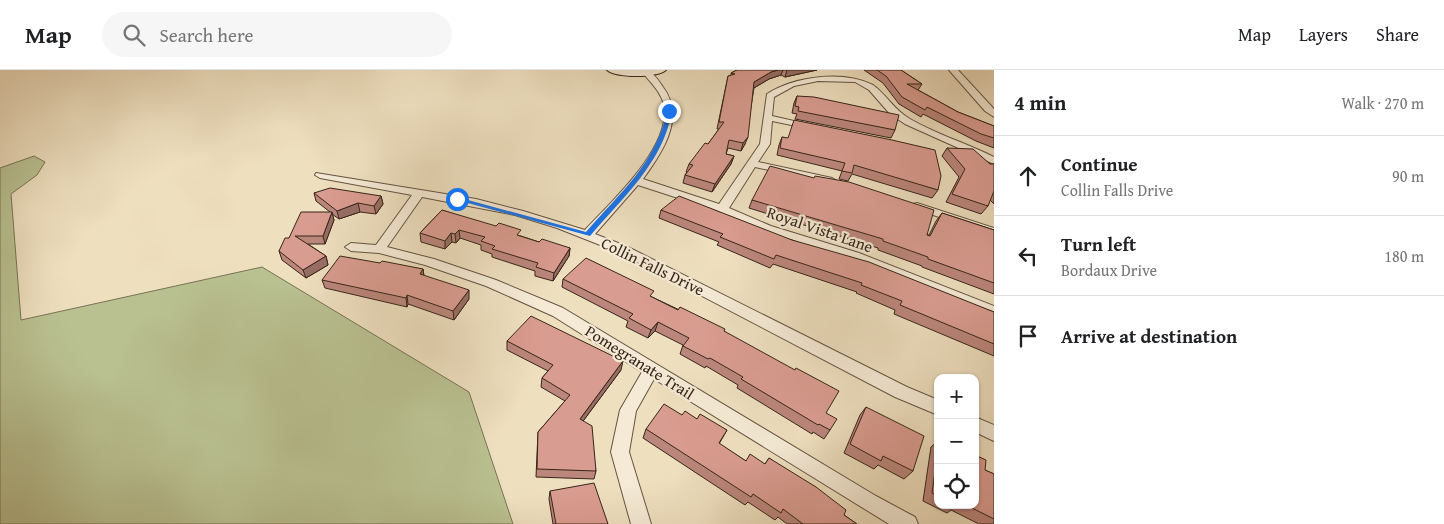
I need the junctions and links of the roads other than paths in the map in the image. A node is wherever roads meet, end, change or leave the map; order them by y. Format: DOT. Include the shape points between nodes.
graph roads {
  1 [pos="613,70"];
  2 [pos="660,70"];
  3 [pos="953,70"];
  4 [pos="647,74"];
  5 [pos="994,114"];
  6 [pos="768,118"];
  7 [pos="823,128"];
  8 [pos="994,161"];
  9 [pos="754,164"];
  10 [pos="320,175"];
  11 [pos="635,180"];
  12 [pos="847,185"];
  13 [pos="419,193"];
  14 [pos="902,201"];
  15 [pos="722,210"];
  16 [pos="994,232"];
  17 [pos="588,234"];
  18 [pos="351,247"];
  19 [pos="379,249"];
  20 [pos="994,312"];
  21 [pos="652,369"];
  22 [pos="934,406"];
  23 [pos="979,426"];
  24 [pos="994,433"];
  25 [pos="641,524"];
  26 [pos="908,524"];
  1 -- 4 [label="street"];
  2 -- 4 [label="street"];
  3 -- 5 [label="street"];
  4 -- 11 [label="street" via="664,92 669,111 665,132 650,163"];
  6 -- 7 [label="street"];
  6 -- 8 [label="street" via="770,96 779,88 831,76 857,79 870,85 896,114"];
  6 -- 9 [label="street" via="765,144"];
  9 -- 12 [label="street"];
  9 -- 15 [label="street"];
  10 -- 13 [label="street, Collin Falls Drive" via="360,185"];
  11 -- 15 [label="street, Royal Vista Lane"];
  11 -- 17 [label="street"];
  13 -- 17 [label="street, Collin Falls Drive" via="457,199"];
  13 -- 19 [label="street"];
  14 -- 16 [label="street"];
  15 -- 20 [label="street, Royal Vista Lane" via="767,229 855,256"];
  17 -- 22 [label="street, Collin Falls Drive"];
  18 -- 19 [label="street, Pomegranate Trail"];
  19 -- 21 [label="street, Pomegranate Trail" via="491,283 558,312"];
  21 -- 25 [label="street" via="628,410 620,452"];
  21 -- 26 [label="street, Pomegranate Trail"];
  23 -- 24 [label="street"];
}
